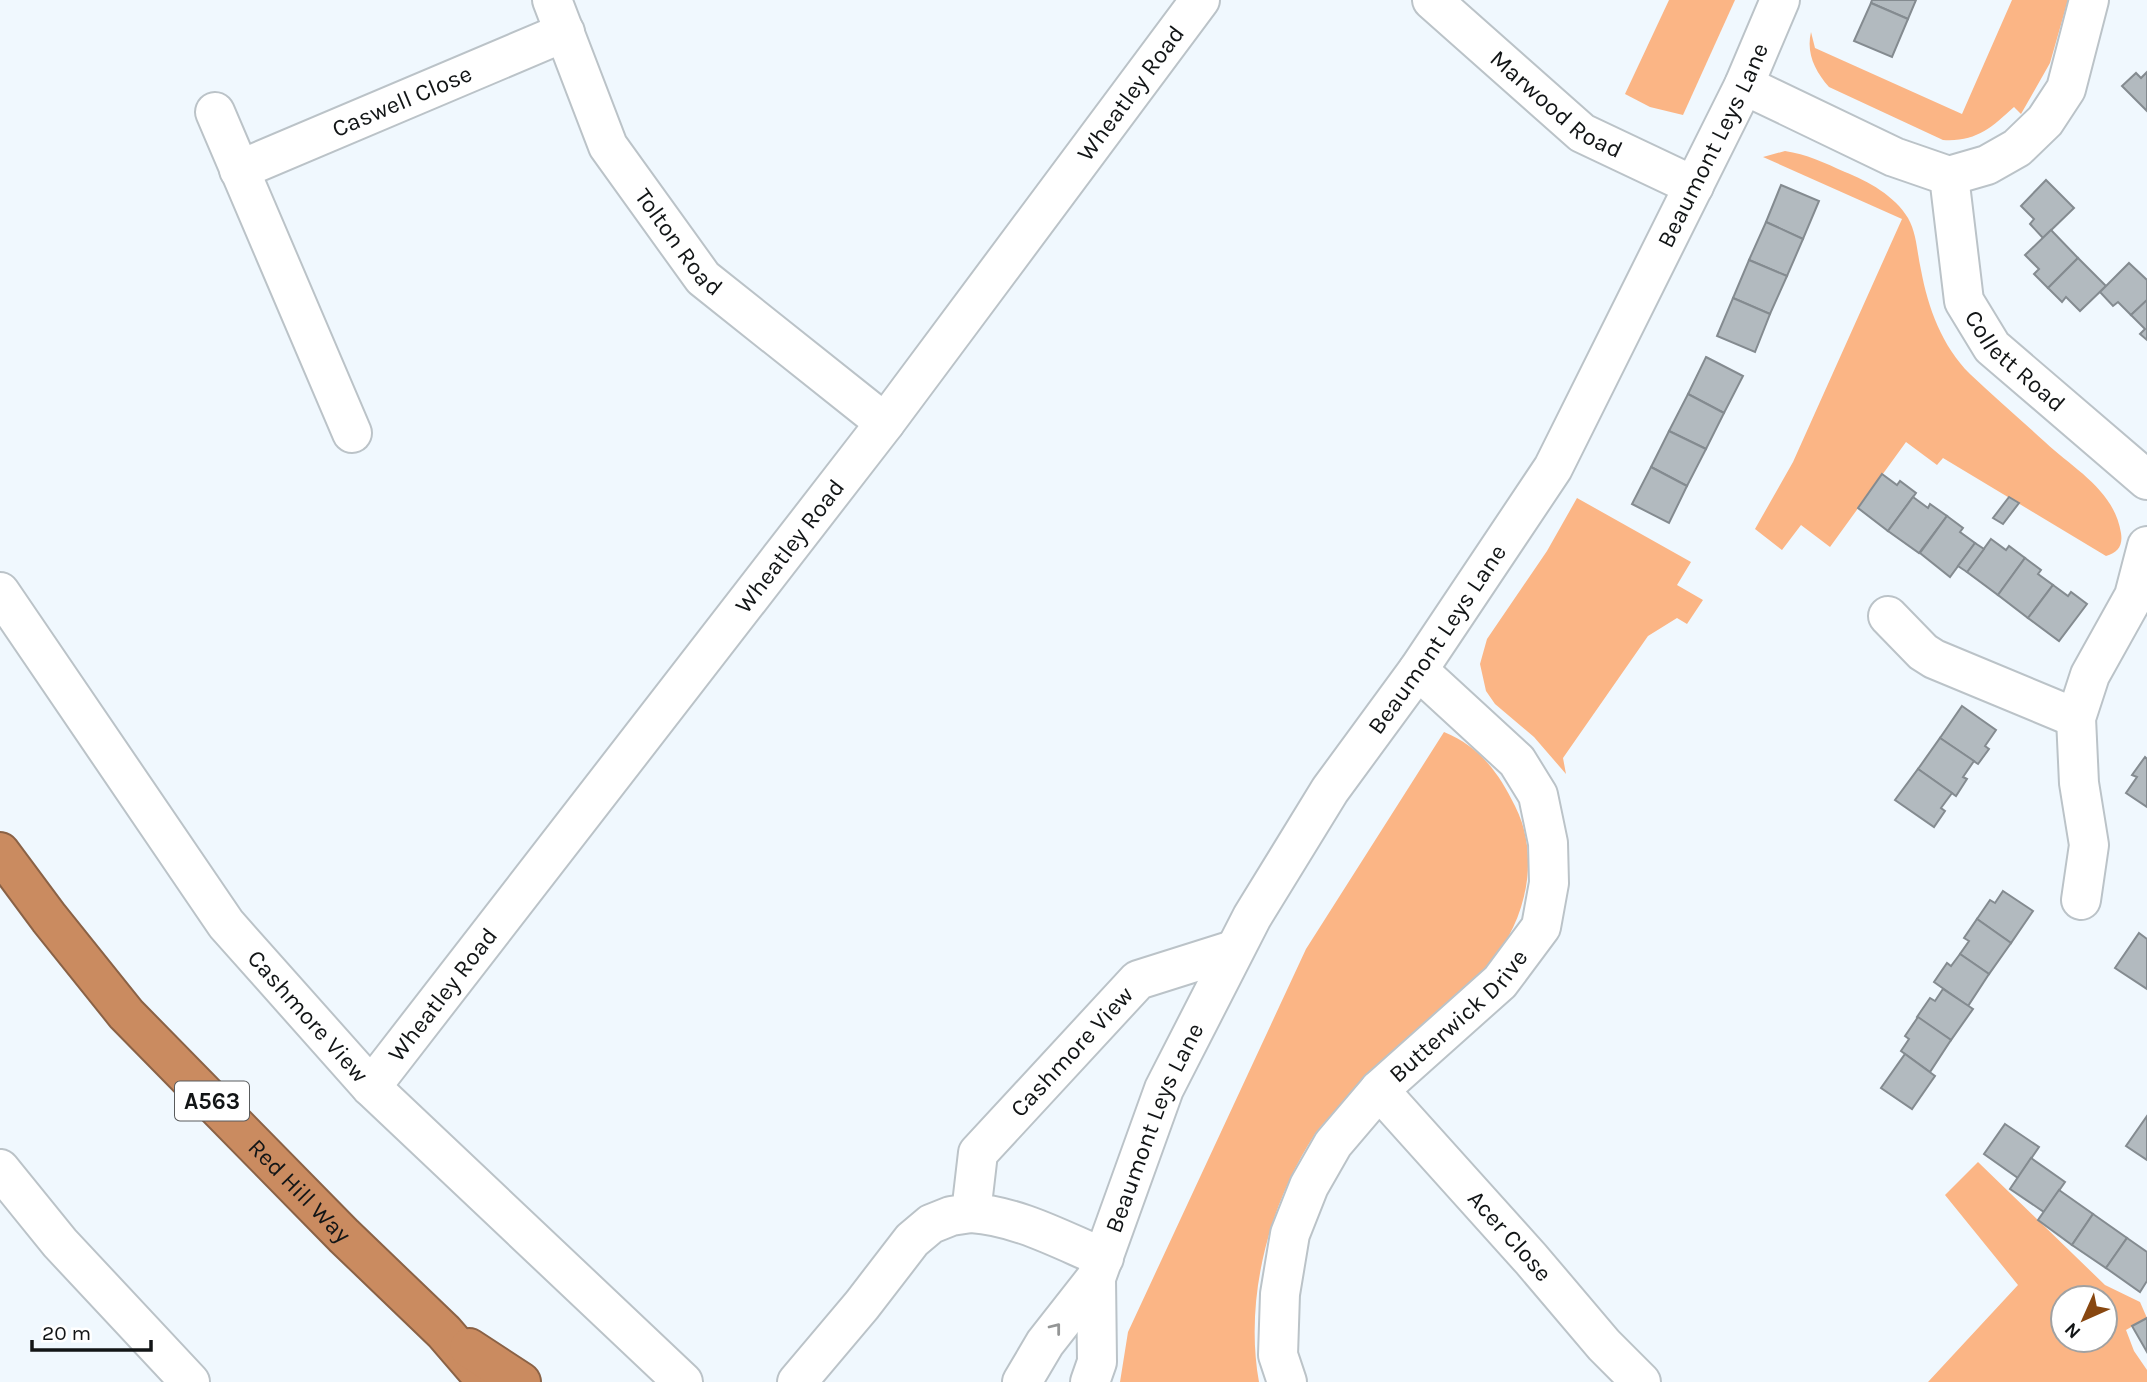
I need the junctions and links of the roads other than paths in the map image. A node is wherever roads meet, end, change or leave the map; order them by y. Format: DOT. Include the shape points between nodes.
graph roads {
  1 [pos="1200,0"];
  2 [pos="1432,0"];
  3 [pos="1780,0"];
  4 [pos="2089,0"];
  5 [pos="559,16"];
  6 [pos="1744,85"];
  7 [pos="215,112"];
  8 [pos="239,170"];
  9 [pos="1949,176"];
  10 [pos="1694,186"];
  11 [pos="885,423"];
  12 [pos="352,433"];
  13 [pos="2147,480"];
  14 [pos="2147,546"];
  15 [pos="0,592"];
  16 [pos="1888,616"];
  17 [pos="1418,670"];
  18 [pos="2076,718"];
  19 [pos="0,852"];
  20 [pos="2081,900"];
  21 [pos="1233,950"];
  22 [pos="371,1087"];
  23 [pos="1379,1090"];
  24 [pos="0,1169"];
  25 [pos="971,1213"];
  26 [pos="1100,1268"];
  27 [pos="444,1332"];
  28 [pos="190,1382"];
  29 [pos="487,1382"];
  30 [pos="521,1382"];
  31 [pos="684,1382"];
  32 [pos="797,1382"];
  33 [pos="1022,1382"];
  34 [pos="1090,1382"];
  35 [pos="1287,1382"];
  36 [pos="1641,1382"];
  1 -- 11 [label="street, Wheatley Road"];
  2 -- 10 [label="street, Marwood Road" via="1582,133"];
  3 -- 6 [label="street, Beaumont Leys Lane"];
  4 -- 9 [label="street" via="2066,89 2045,121 2017,148 1987,165"];
  5 -- 8 [label="street, Caswell Close"];
  5 -- 11 [label="street, Tolton Road" via="608,146 703,278"];
  6 -- 9 [label="street" via="1894,158"];
  6 -- 10 [label="street, Beaumont Leys Lane"];
  7 -- 8 [label="street"];
  8 -- 12 [label="street"];
  9 -- 13 [label="street, Collett Road" via="1964,301 1992,347"];
  10 -- 17 [label="street, Beaumont Leys Lane" via="1553,468"];
  11 -- 22 [label="street, Wheatley Road"];
  14 -- 18 [label="street" via="2134,596 2090,675"];
  15 -- 22 [label="street, Cashmore View" via="226,924"];
  16 -- 18 [label="street" via="1934,659"];
  17 -- 21 [label="street, Beaumont Leys Lane" via="1330,790"];
  17 -- 23 [label="street, Butterwick Drive" via="1517,761 1538,795 1548,843 1549,883 1541,927 1500,982"];
  18 -- 20 [label="street" via="2079,783 2089,845"];
  19 -- 27 [label="highway, Red Hill Way / A563" via="126,1014"];
  21 -- 25 [label="street, Cashmore View" via="1138,980 978,1153"];
  21 -- 26 [label="street, Beaumont Leys Lane" via="1164,1089"];
  22 -- 31 [label="street, Cashmore View"];
  23 -- 35 [label="street, Butterwick Drive" via="1333,1144 1309,1186 1290,1234 1280,1294 1278,1355"];
  23 -- 36 [label="street, Acer Close"];
  24 -- 28 [label="street" via="60,1243"];
  25 -- 26 [label="street" via="1020,1222"];
  25 -- 32 [label="street" via="931,1224 912,1240"];
  33 -- 26 [label="street, Beaumont Leys Lane, one-way"];
  26 -- 34 [label="street, Beaumont Leys Lane" via="1097,1362"];
  27 -- 29 [label="highway, Red Hill Way / A563"];
  27 -- 30 [label="highway, Red Hill Way / A563"];
}
